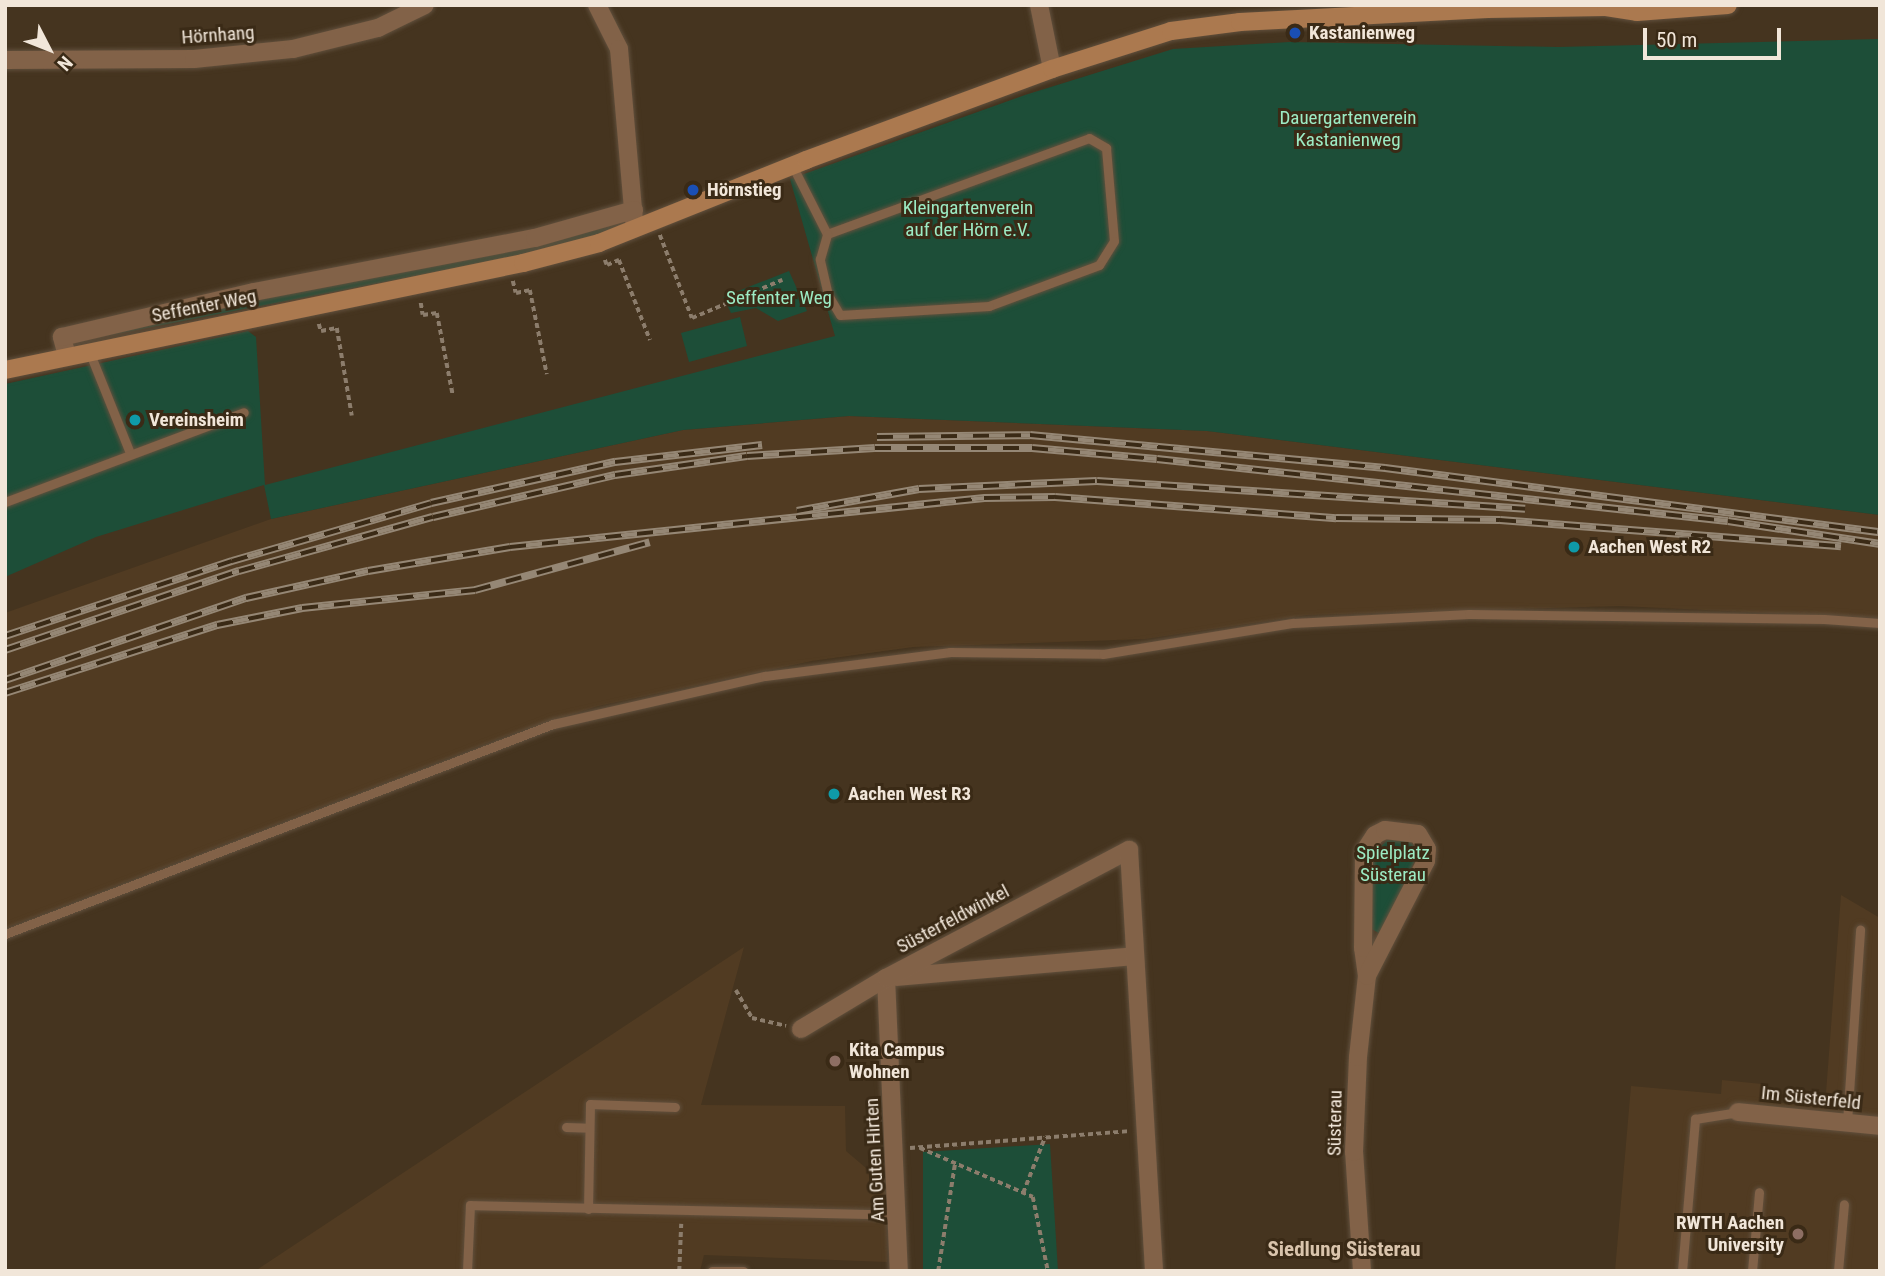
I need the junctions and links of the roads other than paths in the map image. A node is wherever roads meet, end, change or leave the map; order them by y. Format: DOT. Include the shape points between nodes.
graph roads {
  1 [pos="425,5"];
  2 [pos="597,5"];
  3 [pos="1039,5"];
  4 [pos="1728,5"];
  5 [pos="1609,6"];
  6 [pos="1439,8"];
  7 [pos="5,60"];
  8 [pos="1052,69"];
  9 [pos="792,165"];
  10 [pos="634,210"];
  11 [pos="635,230"];
  12 [pos="827,234"];
  13 [pos="89,351"];
  14 [pos="66,356"];
  15 [pos="5,370"];
  16 [pos="244,412"];
  17 [pos="130,453"];
  18 [pos="5,502"];
  19 [pos="1880,624"];
  20 [pos="1860,929"];
  21 [pos="5,934"];
  22 [pos="1134,956"];
  23 [pos="1367,976"];
  24 [pos="886,978"];
  25 [pos="801,1029"];
  26 [pos="675,1107"];
  27 [pos="1738,1112"];
  28 [pos="1847,1122"];
  29 [pos="1880,1125"];
  30 [pos="566,1128"];
  31 [pos="589,1128"];
  32 [pos="1759,1192"];
  33 [pos="1844,1204"];
  34 [pos="588,1209"];
  35 [pos="899,1215"];
  36 [pos="467,1271"];
  37 [pos="712,1271"];
  38 [pos="743,1271"];
  39 [pos="899,1271"];
  40 [pos="1154,1271"];
  41 [pos="1362,1271"];
  42 [pos="1682,1271"];
  43 [pos="1752,1271"];
  44 [pos="1838,1271"];
  1 -- 7 [label="street, Hörnhang" via="378,28 293,49 194,59"];
  2 -- 10 [label="street" via="619,49"];
  3 -- 8 [label="street"];
  4 -- 5 [label="street, Seffenter Weg" via="1637,12"];
  5 -- 6 [label="street, Seffenter Weg"];
  6 -- 8 [label="street, Seffenter Weg" via="1199,26"];
  8 -- 9 [label="street, Seffenter Weg"];
  9 -- 11 [label="street, Seffenter Weg"];
  9 -- 12 [label="lane"];
  10 -- 11 [label="street"];
  10 -- 14 [label="street, Seffenter Weg" via="535,238 254,292 62,337"];
  11 -- 13 [label="street, Seffenter Weg" via="523,263"];
  12 -- 12 [label="lane" via="1089,138 1106,148 1114,241 1099,265 989,306 840,315 828,295 820,259"];
  13 -- 14 [label="street, Seffenter Weg"];
  13 -- 17 [label="lane"];
  14 -- 15 [label="street, Seffenter Weg"];
  16 -- 17 [label="lane"];
  17 -- 18 [label="lane"];
  19 -- 21 [label="lane" via="1824,619 1469,614 1293,623 1103,654 950,652 765,676 553,724"];
  20 -- 28 [label="lane"];
  22 -- 24 [label="street, Süsterfeldwinkel"];
  22 -- 24 [label="street, Süsterfeldwinkel" via="1129,850"];
  22 -- 40 [label="street, Süsterfeldwinkel"];
  23 -- 23 [label="street, Süsterau" via="1426,861 1427,849 1418,834 1385,830 1375,835 1364,852"];
  23 -- 41 [label="street, Süsterau" via="1355,1102"];
  24 -- 25 [label="street"];
  24 -- 35 [label="street, Am Guten Hirten"];
  26 -- 31 [label="lane" via="590,1104"];
  27 -- 28 [label="street, Im Süsterfeld"];
  27 -- 42 [label="lane" via="1695,1119"];
  28 -- 29 [label="street, Im Süsterfeld"];
  30 -- 31 [label="lane"];
  31 -- 34 [label="lane"];
  32 -- 43 [label="lane"];
  33 -- 44 [label="lane"];
  34 -- 35 [label="lane"];
  34 -- 36 [label="lane" via="470,1205"];
  35 -- 39 [label="street, Am Guten Hirten"];
  37 -- 38 [label="lane"];
}
